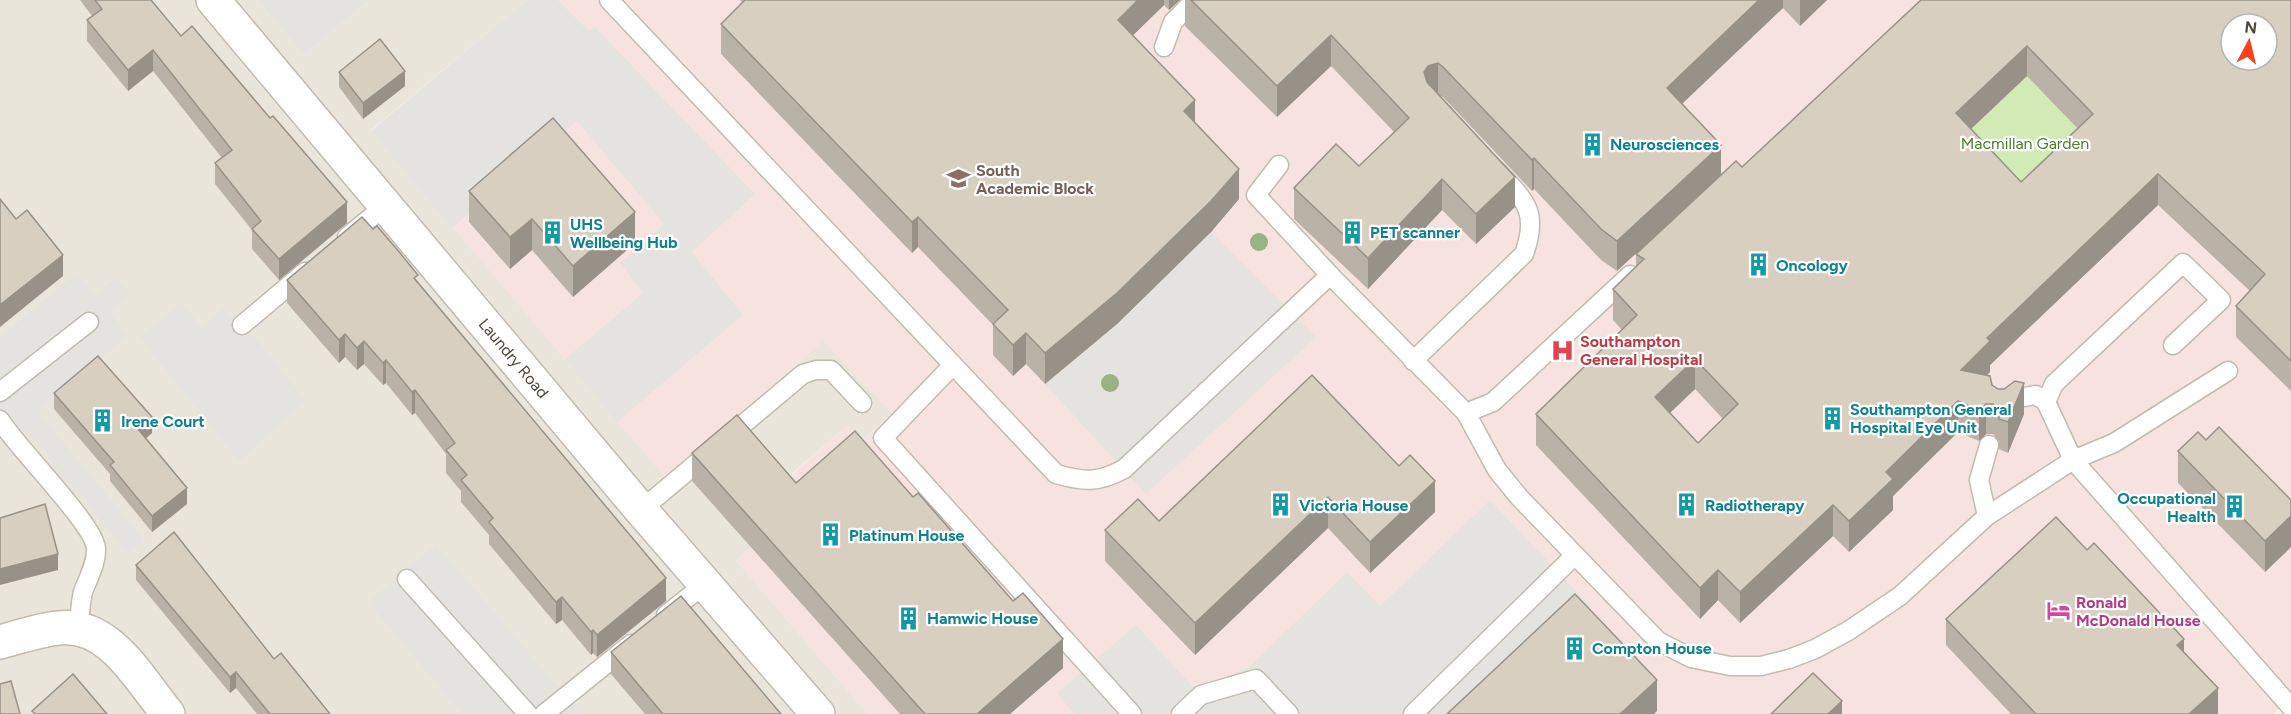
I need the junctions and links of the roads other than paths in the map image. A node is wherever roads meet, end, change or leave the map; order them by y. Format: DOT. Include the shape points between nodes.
graph roads {
  1 [pos="213,0"];
  2 [pos="609,0"];
  3 [pos="1195,0"];
  4 [pos="1164,47"];
  5 [pos="1483,156"];
  6 [pos="1279,165"];
  7 [pos="385,206"];
  8 [pos="1640,266"];
  9 [pos="1330,275"];
  10 [pos="89,322"];
  11 [pos="242,325"];
  12 [pos="2173,345"];
  13 [pos="1413,361"];
  14 [pos="953,365"];
  15 [pos="2228,371"];
  16 [pos="0,392"];
  17 [pos="2046,402"];
  18 [pos="862,403"];
  19 [pos="2001,409"];
  20 [pos="1466,413"];
  21 [pos="0,420"];
  22 [pos="1989,445"];
  23 [pos="2073,460"];
  24 [pos="641,510"];
  25 [pos="1987,516"];
  26 [pos="1575,555"];
  27 [pos="407,579"];
  28 [pos="705,584"];
  29 [pos="79,628"];
  30 [pos="0,642"];
  31 [pos="2291,707"];
  32 [pos="168,714"];
  33 [pos="528,714"];
  34 [pos="544,714"];
  35 [pos="818,714"];
  36 [pos="1132,714"];
  37 [pos="1181,714"];
  38 [pos="1289,714"];
  39 [pos="1413,714"];
  1 -- 7 [label="street, Laundry Road"];
  2 -- 14 [label="lane"];
  3 -- 4 [label="lane" via="1173,22"];
  5 -- 13 [label="lane" via="1523,198 1531,214 1531,234 1524,254"];
  6 -- 9 [label="lane" via="1256,195"];
  7 -- 11 [label="lane"];
  7 -- 24 [label="street, Laundry Road"];
  8 -- 20 [label="lane" via="1493,402"];
  9 -- 13 [label="lane"];
  9 -- 14 [label="lane" via="1169,429 1124,469 1106,478 1081,481 1056,474"];
  10 -- 16 [label="lane"];
  12 -- 17 [label="lane" via="2220,300 2183,262 2054,384"];
  13 -- 20 [label="lane"];
  14 -- 36 [label="lane" via="883,438"];
  15 -- 23 [label="lane" via="2114,443"];
  17 -- 19 [label="lane" via="2036,395 2012,399"];
  17 -- 23 [label="lane"];
  18 -- 24 [label="lane" via="831,370 803,374"];
  20 -- 26 [label="lane" via="1497,470"];
  21 -- 29 [label="lane" via="94,540 94,560 83,595"];
  22 -- 25 [label="lane" via="1979,480"];
  23 -- 25 [label="lane"];
  23 -- 31 [label="lane"];
  24 -- 28 [label="street, Laundry Road"];
  25 -- 26 [label="lane" via="1875,614 1815,649 1761,666 1730,666 1691,658 1658,641"];
  26 -- 39 [label="lane"];
  27 -- 33 [label="lane"];
  28 -- 34 [label="lane"];
  28 -- 35 [label="street, Laundry Road"];
  29 -- 30 [label="street" via="59,628"];
  29 -- 32 [label="street" via="103,637"];
  37 -- 38 [label="lane" via="1201,695 1256,679"];
}
